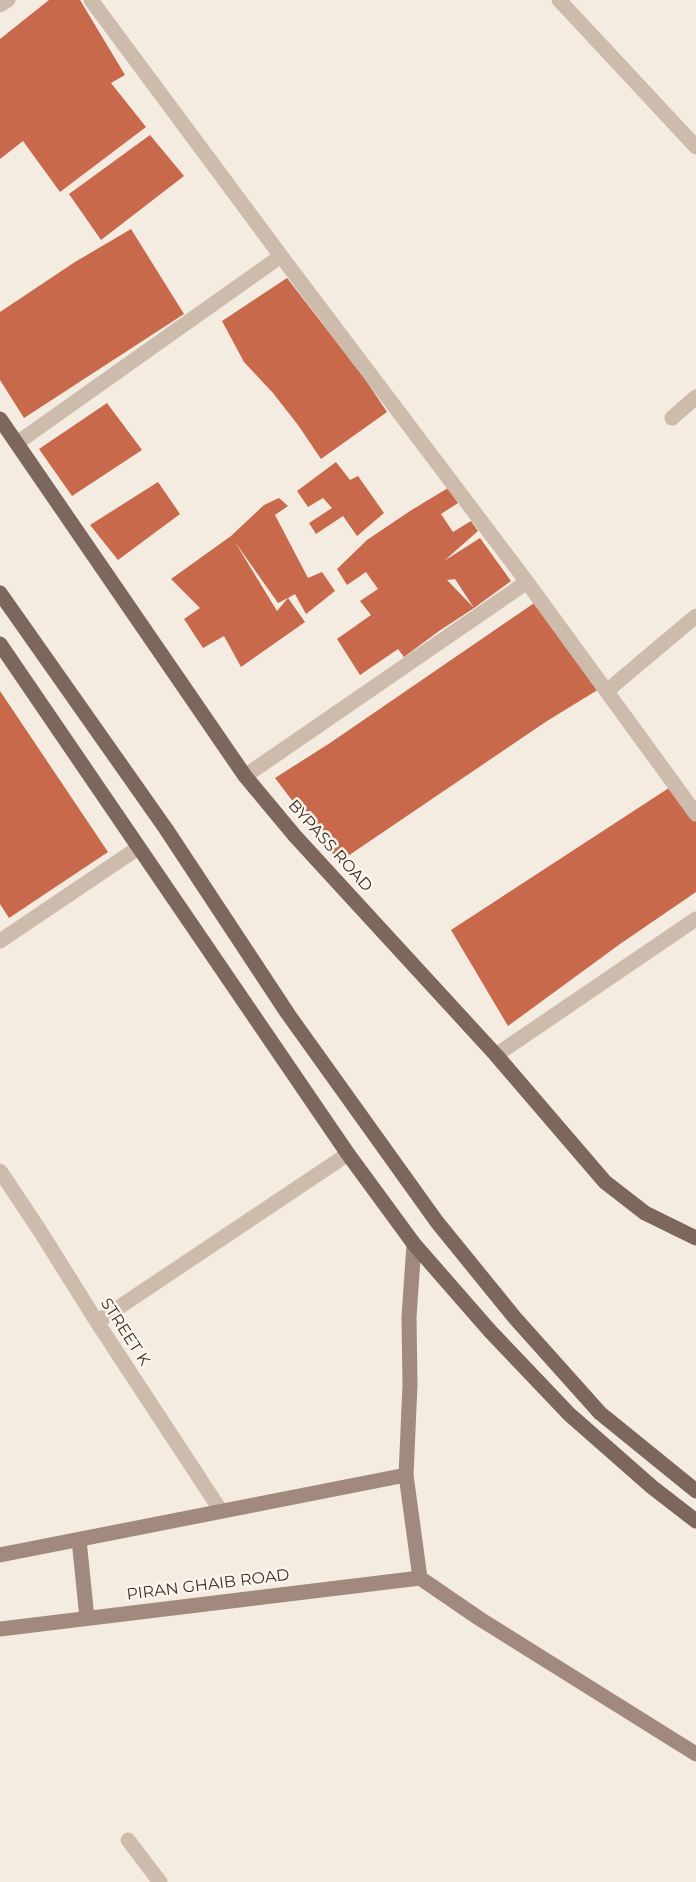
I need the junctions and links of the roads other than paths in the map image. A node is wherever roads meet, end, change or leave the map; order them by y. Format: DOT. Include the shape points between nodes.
graph roads {
  1 [pos="8,0"];
  2 [pos="92,0"];
  3 [pos="559,0"];
  4 [pos="0,5"];
  5 [pos="696,147"];
  6 [pos="281,255"];
  7 [pos="696,397"];
  8 [pos="672,417"];
  9 [pos="0,419"];
  10 [pos="17,443"];
  11 [pos="527,582"];
  12 [pos="0,593"];
  13 [pos="696,616"];
  14 [pos="0,644"];
  15 [pos="608,690"];
  16 [pos="244,776"];
  17 [pos="696,814"];
  18 [pos="138,848"];
  19 [pos="696,919"];
  20 [pos="0,941"];
  21 [pos="496,1055"];
  22 [pos="348,1154"];
  23 [pos="0,1171"];
  24 [pos="696,1238"];
  25 [pos="414,1244"];
  26 [pos="97,1322"];
  27 [pos="406,1475"];
  28 [pos="696,1491"];
  29 [pos="221,1511"];
  30 [pos="696,1521"];
  31 [pos="79,1540"];
  32 [pos="0,1555"];
  33 [pos="420,1578"];
  34 [pos="87,1618"];
  35 [pos="0,1629"];
  36 [pos="696,1754"];
  37 [pos="128,1840"];
  38 [pos="160,1882"];
  1 -- 4 [label="street"];
  2 -- 6 [label="street"];
  3 -- 5 [label="street"];
  6 -- 10 [label="street"];
  6 -- 11 [label="street"];
  7 -- 8 [label="street"];
  9 -- 10 [label="main road, BYPASS ROAD"];
  10 -- 16 [label="main road, BYPASS ROAD"];
  11 -- 15 [label="street"];
  11 -- 16 [label="street"];
  12 -- 28 [label="main road" via="166,829 294,1023 437,1222 600,1413"];
  13 -- 15 [label="street"];
  14 -- 18 [label="main road"];
  15 -- 17 [label="street"];
  16 -- 21 [label="main road, BYPASS ROAD"];
  18 -- 20 [label="street"];
  18 -- 22 [label="main road"];
  19 -- 21 [label="street"];
  21 -- 24 [label="main road, BYPASS ROAD" via="604,1182 645,1213"];
  22 -- 25 [label="main road"];
  22 -- 26 [label="street"];
  23 -- 26 [label="street, STREET K"];
  25 -- 27 [label="main road"];
  25 -- 30 [label="main road" via="569,1414"];
  26 -- 29 [label="street, STREET K"];
  27 -- 29 [label="main road"];
  27 -- 33 [label="main road"];
  29 -- 31 [label="main road"];
  31 -- 32 [label="main road"];
  31 -- 34 [label="main road"];
  33 -- 34 [label="main road, PIRAN GHAIB ROAD"];
  33 -- 36 [label="main road"];
  34 -- 35 [label="main road, PIRAN GHAIB ROAD"];
  37 -- 38 [label="street"];
}
